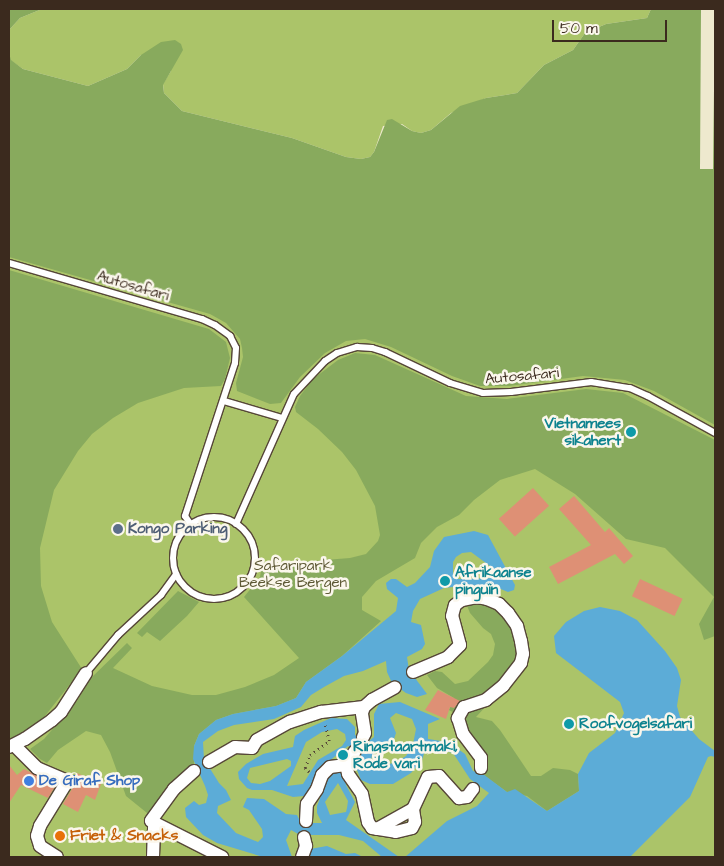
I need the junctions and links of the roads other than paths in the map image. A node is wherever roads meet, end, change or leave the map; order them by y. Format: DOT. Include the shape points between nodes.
graph roads {
  1 [pos="9,263"];
  2 [pos="224,401"];
  3 [pos="282,418"];
  4 [pos="715,433"];
  5 [pos="236,524"];
  6 [pos="191,525"];
  7 [pos="176,574"];
  8 [pos="86,672"];
  9 [pos="413,672"];
  10 [pos="395,687"];
  11 [pos="364,707"];
  12 [pos="363,737"];
  13 [pos="12,746"];
  14 [pos="355,751"];
  15 [pos="209,762"];
  16 [pos="346,766"];
  17 [pos="481,768"];
  18 [pos="194,771"];
  19 [pos="473,789"];
  20 [pos="306,821"];
  21 [pos="154,823"];
  22 [pos="304,837"];
  23 [pos="57,857"];
  24 [pos="153,857"];
  25 [pos="222,857"];
  26 [pos="302,857"];
  1 -- 2 [label="lane, Autosafari" via="215,324 230,336 236,348"];
  2 -- 3 [label="lane"];
  2 -- 6 [label="lane, Autosafari" via="185,516"];
  3 -- 4 [label="lane, Autosafari" via="300,386 325,361 347,349 364,346 385,352 450,383 483,393 591,382 630,388"];
  3 -- 5 [label="lane, Autosafari"];
  5 -- 6 [label="lane" via="214,517"];
  5 -- 7 [label="lane" via="251,539 256,557 252,575 241,590 224,598 206,599 189,591"];
  6 -- 7 [label="lane" via="174,549"];
  7 -- 8 [label="lane" via="161,595 118,635"];
  8 -- 13 [label="street" via="61,712"];
  9 -- 17 [label="street" via="448,657 460,645 452,616 455,605 462,600 487,599 508,613 517,626 523,654 521,663 504,686 486,700 464,707 458,718 463,734 481,758"];
  10 -- 11 [label="street"];
  11 -- 12 [label="street"];
  11 -- 15 [label="street" via="321,712 290,722 257,740 252,748 235,747"];
  13 -- 23 [label="street" via="37,768 65,780 40,826 38,836 40,846"];
  14 -- 16 [label="street"];
  16 -- 19 [label="street" via="362,794 368,822 372,828 384,832 412,828 415,822 413,809 428,778 433,775 440,776 459,798 467,797"];
  16 -- 20 [label="street" via="330,767 322,774 307,804"];
  18 -- 21 [label="street" via="174,789 152,820"];
  21 -- 24 [label="street"];
  21 -- 25 [label="street"];
  22 -- 26 [label="street" via="306,846"];
}
